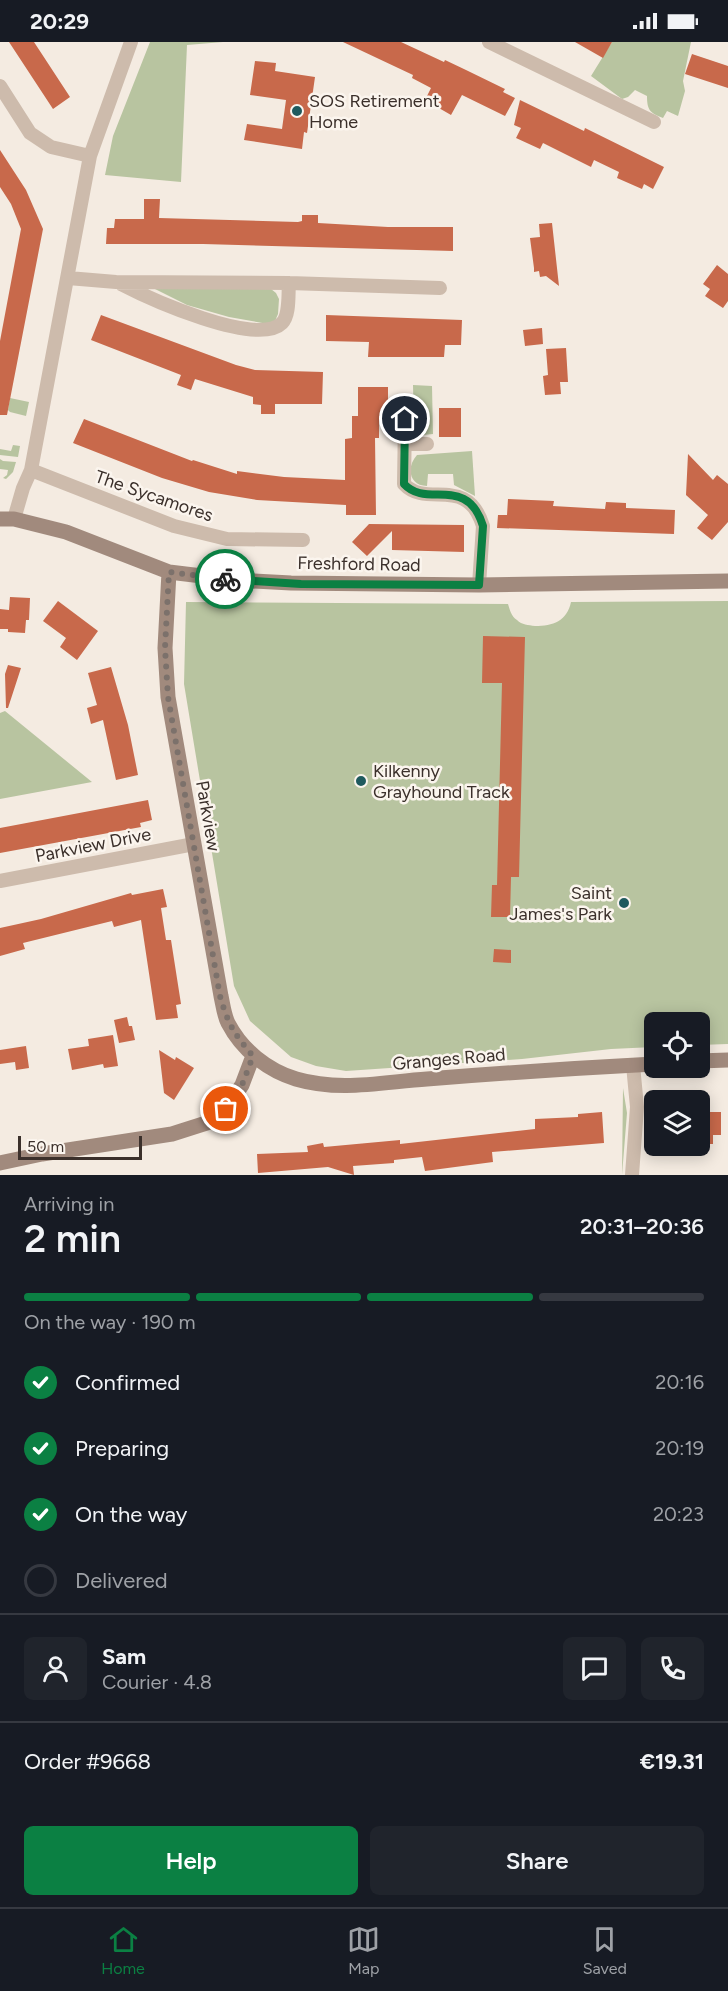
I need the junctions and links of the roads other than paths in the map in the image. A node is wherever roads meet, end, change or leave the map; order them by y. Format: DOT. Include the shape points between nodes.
graph roads {
  1 [pos="131,42"];
  2 [pos="489,42"];
  3 [pos="0,86"];
  4 [pos="654,122"];
  5 [pos="90,156"];
  6 [pos="68,278"];
  7 [pos="116,282"];
  8 [pos="289,283"];
  9 [pos="440,288"];
  10 [pos="405,419"];
  11 [pos="405,444"];
  12 [pos="427,444"];
  13 [pos="32,470"];
  14 [pos="7,519"];
  15 [pos="303,540"];
  16 [pos="169,572"];
  17 [pos="728,581"];
  18 [pos="479,585"];
  19 [pos="194,844"];
  20 [pos="0,881"];
  21 [pos="253,1056"];
  22 [pos="728,1060"];
  23 [pos="710,1061"];
  24 [pos="644,1064"];
  25 [pos="633,1065"];
  26 [pos="0,1163"];
  27 [pos="632,1175"];
  1 -- 5 [label="street"];
  2 -- 4 [label="street" via="635,105"];
  3 -- 5 [label="street" via="30,133 51,147"];
  5 -- 6 [label="street"];
  6 -- 7 [label="street"];
  6 -- 13 [label="street"];
  7 -- 8 [label="street"];
  7 -- 8 [label="street" via="196,317 235,327 270,330 286,318"];
  8 -- 9 [label="street"];
  10 -- 11 [label="street"];
  11 -- 12 [label="street"];
  11 -- 18 [label="street" via="404,484 420,493 453,494 466,500 481,517"];
  13 -- 14 [label="street"];
  13 -- 15 [label="street, The Sycamores" via="174,526 227,539"];
  14 -- 16 [label="street, Freshford Road" via="66,532"];
  16 -- 18 [label="street, Freshford Road" via="280,583"];
  16 -- 19 [label="street, Parkview" via="165,648 168,697"];
  17 -- 18 [label="street, Freshford Road"];
  19 -- 20 [label="street, Parkview Drive"];
  19 -- 21 [label="street, Parkview" via="220,996 227,1020"];
  21 -- 25 [label="street, Granges Road" via="296,1079 359,1087"];
  21 -- 26 [label="street" via="242,1085 219,1119 172,1134"];
  22 -- 23 [label="street"];
  24 -- 25 [label="street, Granges Road"];
  25 -- 27 [label="street" via="637,1107"];
}
